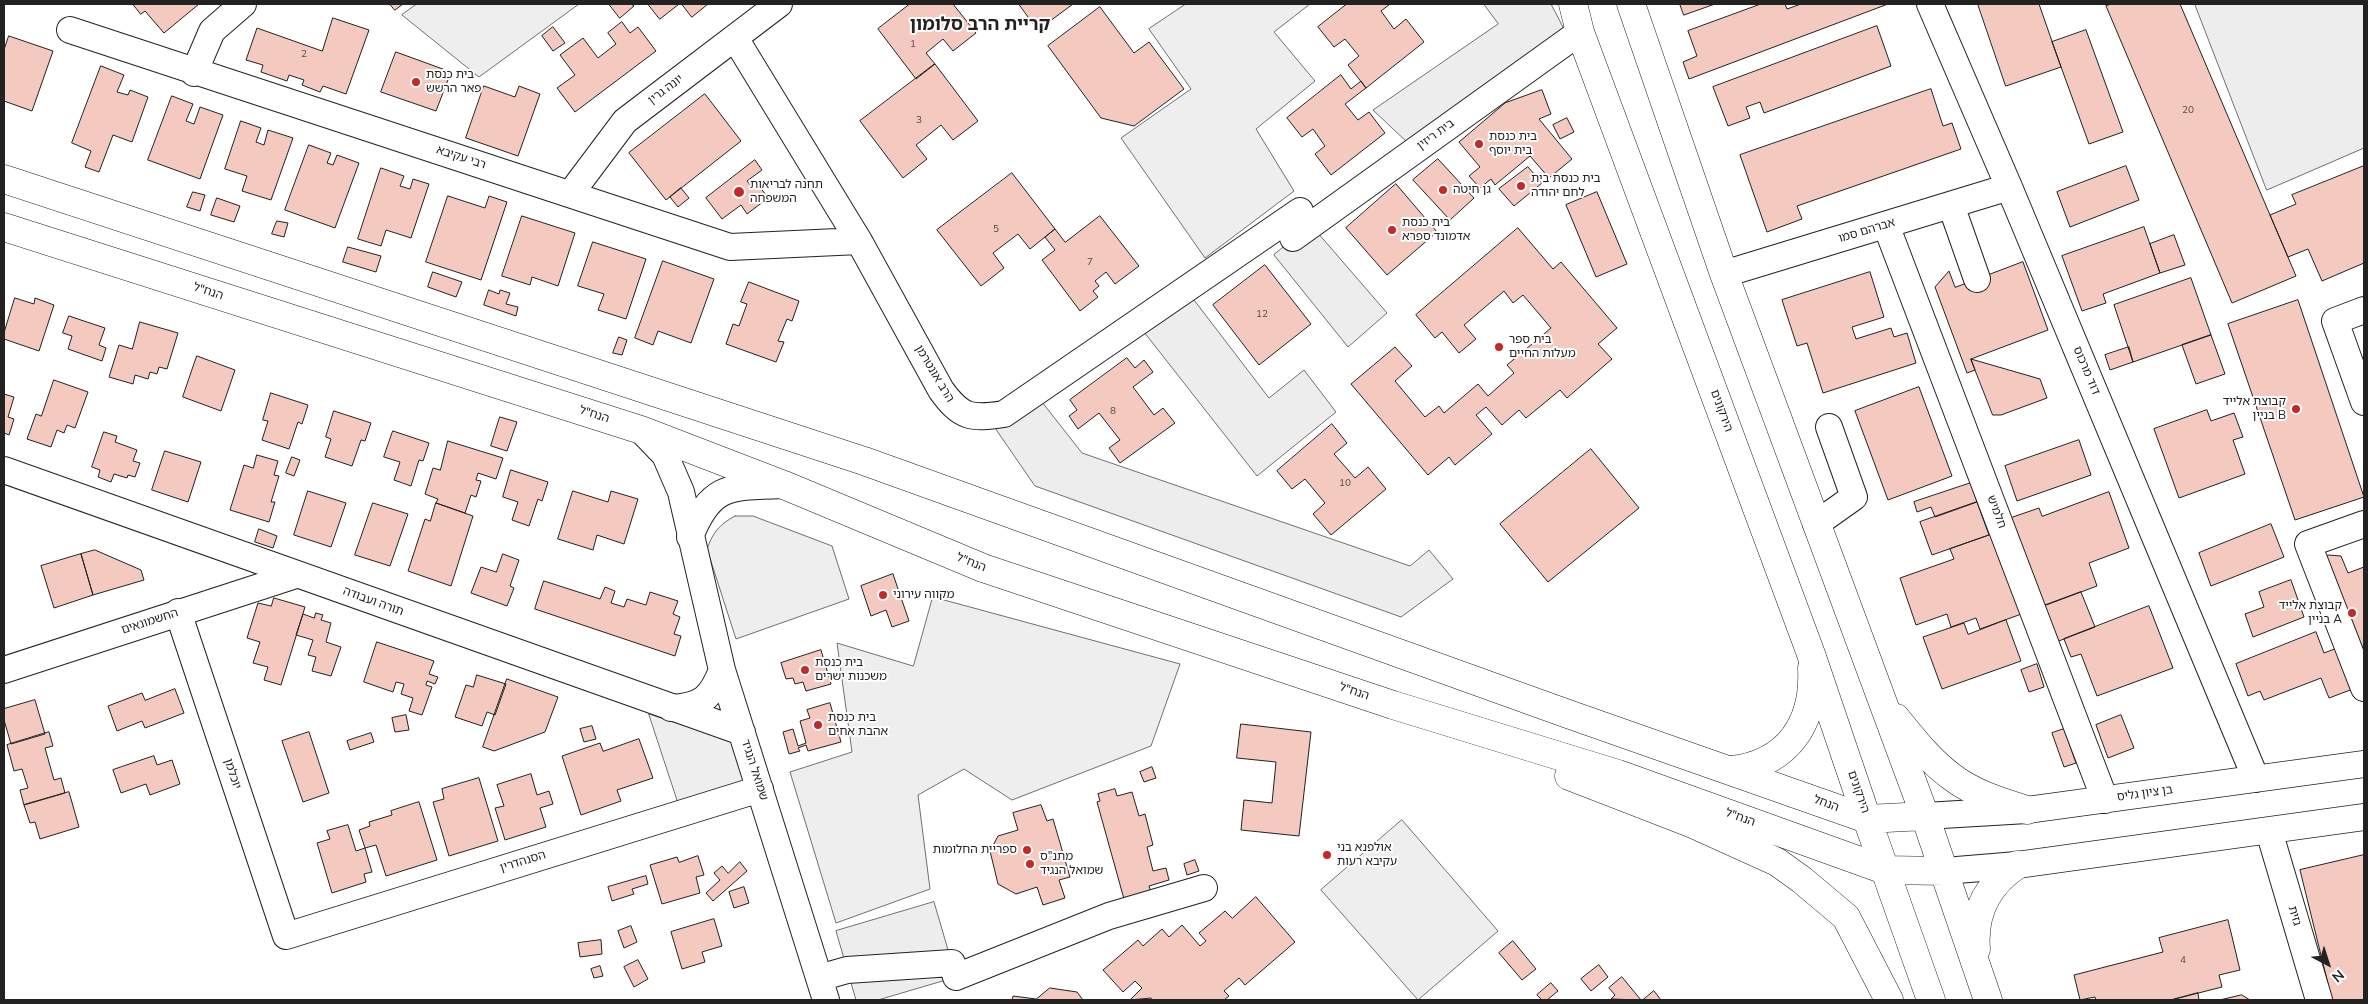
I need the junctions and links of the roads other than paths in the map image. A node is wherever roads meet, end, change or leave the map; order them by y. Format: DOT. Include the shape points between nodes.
graph roads {
  1 [pos="243,4"];
  2 [pos="779,4"];
  3 [pos="1573,4"];
  4 [pos="1631,4"];
  5 [pos="1930,4"];
  6 [pos="70,30"];
  7 [pos="1580,32"];
  8 [pos="735,38"];
  9 [pos="194,73"];
  10 [pos="4,179"];
  11 [pos="2009,187"];
  12 [pos="571,193"];
  13 [pos="1950,205"];
  14 [pos="1300,211"];
  15 [pos="1886,225"];
  16 [pos="4,227"];
  17 [pos="1293,238"];
  18 [pos="859,241"];
  19 [pos="1724,274"];
  20 [pos="1977,279"];
  21 [pos="2364,310"];
  22 [pos="2364,402"];
  23 [pos="1829,426"];
  24 [pos="641,430"];
  25 [pos="4,470"];
  26 [pos="784,485"];
  27 [pos="1816,524"];
  28 [pos="2364,524"];
  29 [pos="690,537"];
  30 [pos="296,575"];
  31 [pos="178,612"];
  32 [pos="1811,654"];
  33 [pos="4,670"];
  34 [pos="722,670"];
  35 [pos="2364,688"];
  36 [pos="1885,704"];
  37 [pos="1393,706"];
  38 [pos="671,708"];
  39 [pos="742,732"];
  40 [pos="2240,740"];
  41 [pos="2364,764"];
  42 [pos="1731,770"];
  43 [pos="2256,779"];
  44 [pos="2224,784"];
  45 [pos="760,789"];
  46 [pos="2105,800"];
  47 [pos="2027,810"];
  48 [pos="1925,816"];
  49 [pos="2364,817"];
  50 [pos="1867,819"];
  51 [pos="2269,831"];
  52 [pos="2017,865"];
  53 [pos="1886,870"];
  54 [pos="1945,870"];
  55 [pos="1204,888"];
  56 [pos="286,936"];
  57 [pos="1977,968"];
  58 [pos="822,989"];
  59 [pos="1890,1000"];
  60 [pos="1931,1000"];
  61 [pos="1988,1000"];
  62 [pos="2319,1000"];
  1 -- 9 [label="street" via="212,31"];
  2 -- 8 [label="street, יונה גרין"];
  3 -- 7 [label="main road, הירקונים"];
  4 -- 19 [label="main road"];
  5 -- 11 [label="street, דוד מרכוס"];
  6 -- 9 [label="street, רבי עקיבא"];
  7 -- 17 [label="street, בית ריזין"];
  7 -- 32 [label="main road, הירקונים"];
  8 -- 12 [label="street, יונה גרין" via="625,121"];
  8 -- 18 [label="street, הרב אונטרמן"];
  9 -- 12 [label="street, רבי עקיבא"];
  10 -- 42 [label="main road" via="864,462"];
  11 -- 13 [label="street, אברהם סמו"];
  11 -- 40 [label="street, דוד מרכוס"];
  12 -- 18 [label="street, רבי עקיבא" via="730,247"];
  13 -- 15 [label="street, אברהם סמו"];
  13 -- 20 [label="street"];
  14 -- 18 [label="street, הרב אונטרמן" via="1004,414 977,418 954,408 941,390"];
  15 -- 19 [label="street, אברהם סמו"];
  15 -- 46 [label="street, חלמיש"];
  16 -- 24 [label="main road, הנח\"ל"];
  19 -- 27 [label="main road"];
  21 -- 22 [label="street" via="2334,320"];
  23 -- 27 [label="street" via="1854,497"];
  24 -- 26 [label="main road, הנח\"ל"];
  24 -- 29 [label="street, שמואל הנגיד" via="665,455 681,492"];
  25 -- 30 [label="street, תורה ועבודה"];
  26 -- 29 [label="street" via="742,487 722,492 709,501 699,515"];
  26 -- 37 [label="main road, הנח\"ל" via="983,568"];
  27 -- 36 [label="main road"];
  28 -- 35 [label="street" via="2308,544"];
  29 -- 34 [label="street, שמואל הנגיד"];
  30 -- 31 [label="street, החשמונאים"];
  30 -- 38 [label="street, תורה ועבודה"];
  31 -- 33 [label="street, החשמונאים"];
  31 -- 56 [label="street, יוכלמן"];
  32 -- 42 [label="main road" via="1810,698 1794,738 1779,754 1762,764"];
  32 -- 50 [label="main road, הירקונים"];
  34 -- 38 [label="street" via="715,689 704,700 691,707"];
  34 -- 39 [label="street, שמואל הנגיד"];
  36 -- 47 [label="main road" via="1914,741 1952,778 1973,790"];
  36 -- 48 [label="main road"];
  37 -- 53 [label="main road, הנח\"ל" via="1618,774"];
  37 -- 59 [label="main road" via="1694,824 1776,862 1846,917"];
  38 -- 39 [label="street, תורה ועבודה"];
  39 -- 45 [label="street, שמואל הנגיד"];
  40 -- 43 [label="street, דוד מרכוס"];
  40 -- 44 [label="street"];
  41 -- 43 [label="street, בן ציון גליס"];
  42 -- 50 [label="main road, הנחל"];
  43 -- 44 [label="street, בן ציון גליס"];
  44 -- 46 [label="street, בן ציון גליס"];
  45 -- 56 [label="street, הסנהדרין"];
  45 -- 58 [label="street, שמואל הנגיד"];
  46 -- 47 [label="street, בן ציון גליס"];
  47 -- 48 [label="street, בן ציון גליס"];
  48 -- 50 [label="main road, הנחל"];
  48 -- 54 [label="main road"];
  49 -- 51 [label="street"];
  50 -- 53 [label="main road, הירקונים"];
  51 -- 52 [label="street"];
  51 -- 62 [label="street, גזית"];
  52 -- 54 [label="street"];
  52 -- 57 [label="main road" via="1996,882 1979,910"];
  53 -- 54 [label="main road, הנח\"ל"];
  53 -- 60 [label="main road, הירקונים"];
  54 -- 57 [label="main road"];
  55 -- 58 [label="street" via="1109,916 956,977 952,963 847,970"];
  57 -- 61 [label="main road"];
}
